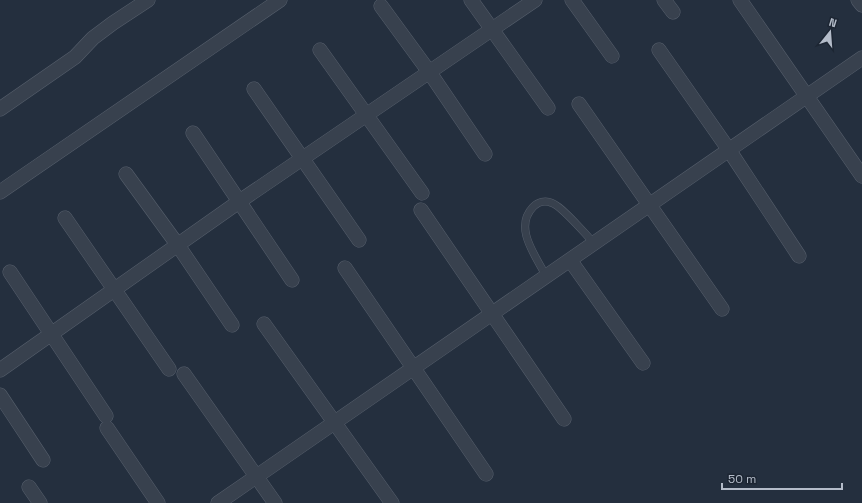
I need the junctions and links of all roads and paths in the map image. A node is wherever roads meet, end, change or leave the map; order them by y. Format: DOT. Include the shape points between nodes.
graph roads {
  1 [pos="148,0"];
  2 [pos="280,0"];
  3 [pos="471,0"];
  4 [pos="535,0"];
  5 [pos="572,0"];
  6 [pos="664,0"];
  7 [pos="740,0"];
  8 [pos="858,0"];
  9 [pos="862,5"];
  10 [pos="381,6"];
  11 [pos="673,12"];
  12 [pos="491,29"];
  13 [pos="320,50"];
  14 [pos="659,50"];
  15 [pos="612,56"];
  16 [pos="862,58"];
  17 [pos="430,73"];
  18 [pos="254,89"];
  19 [pos="807,96"];
  20 [pos="579,104"];
  21 [pos="548,108"];
  22 [pos="0,109"];
  23 [pos="366,115"];
  24 [pos="194,133"];
  25 [pos="729,150"];
  26 [pos="485,154"];
  27 [pos="303,159"];
  28 [pos="126,174"];
  29 [pos="862,176"];
  30 [pos="0,192"];
  31 [pos="422,193"];
  32 [pos="240,201"];
  33 [pos="651,204"];
  34 [pos="421,210"];
  35 [pos="65,218"];
  36 [pos="359,240"];
  37 [pos="594,243"];
  38 [pos="177,244"];
  39 [pos="799,256"];
  40 [pos="570,260"];
  41 [pos="344,268"];
  42 [pos="10,272"];
  43 [pos="546,276"];
  44 [pos="292,280"];
  45 [pos="115,289"];
  46 [pos="722,309"];
  47 [pos="492,314"];
  48 [pos="264,324"];
  49 [pos="232,325"];
  50 [pos="52,333"];
  51 [pos="643,363"];
  52 [pos="414,368"];
  53 [pos="169,369"];
  54 [pos="0,370"];
  55 [pos="184,374"];
  56 [pos="0,395"];
  57 [pos="564,419"];
  58 [pos="335,422"];
  59 [pos="43,460"];
  60 [pos="486,474"];
  61 [pos="256,477"];
  62 [pos="29,486"];
  63 [pos="40,503"];
  64 [pos="158,503"];
  65 [pos="218,503"];
  66 [pos="274,503"];
  67 [pos="392,503"];
  1 -- 22 [label="street" via="93,38 75,57"];
  2 -- 30 [label="street"];
  3 -- 12 [label="street"];
  4 -- 12 [label="street"];
  5 -- 15 [label="street"];
  6 -- 11 [label="street"];
  7 -- 19 [label="street"];
  8 -- 9 [label="street"];
  10 -- 17 [label="street"];
  12 -- 17 [label="street"];
  12 -- 21 [label="street"];
  13 -- 23 [label="street"];
  14 -- 25 [label="street"];
  16 -- 19 [label="street"];
  17 -- 23 [label="street"];
  17 -- 26 [label="street"];
  18 -- 27 [label="street"];
  19 -- 25 [label="street"];
  19 -- 29 [label="street"];
  20 -- 33 [label="street"];
  23 -- 27 [label="street"];
  23 -- 31 [label="street"];
  24 -- 32 [label="street"];
  25 -- 33 [label="street"];
  25 -- 39 [label="street"];
  27 -- 32 [label="street"];
  27 -- 36 [label="street"];
  28 -- 38 [label="street"];
  32 -- 38 [label="street"];
  32 -- 44 [label="street"];
  33 -- 37 [label="street"];
  33 -- 46 [label="street"];
  34 -- 47 [label="street"];
  35 -- 45 [label="street"];
  37 -- 40 [label="street"];
  37 -- 43 [label="lane" via="553,203 542,201 535,205 527,214 525,234"];
  38 -- 45 [label="street"];
  38 -- 49 [label="street"];
  40 -- 43 [label="street"];
  40 -- 51 [label="street"];
  41 -- 52 [label="street"];
  42 -- 50 [label="street"];
  43 -- 47 [label="street"];
  45 -- 50 [label="street"];
  45 -- 53 [label="street"];
  47 -- 52 [label="street"];
  47 -- 57 [label="street"];
  48 -- 58 [label="street"];
  50 -- 54 [label="street"];
  50 -- 64 [label="street"];
  52 -- 58 [label="street"];
  52 -- 60 [label="street"];
  55 -- 61 [label="street"];
  56 -- 59 [label="street"];
  58 -- 61 [label="street"];
  58 -- 67 [label="street"];
  61 -- 65 [label="street"];
  61 -- 66 [label="street"];
  62 -- 63 [label="street"];
}
